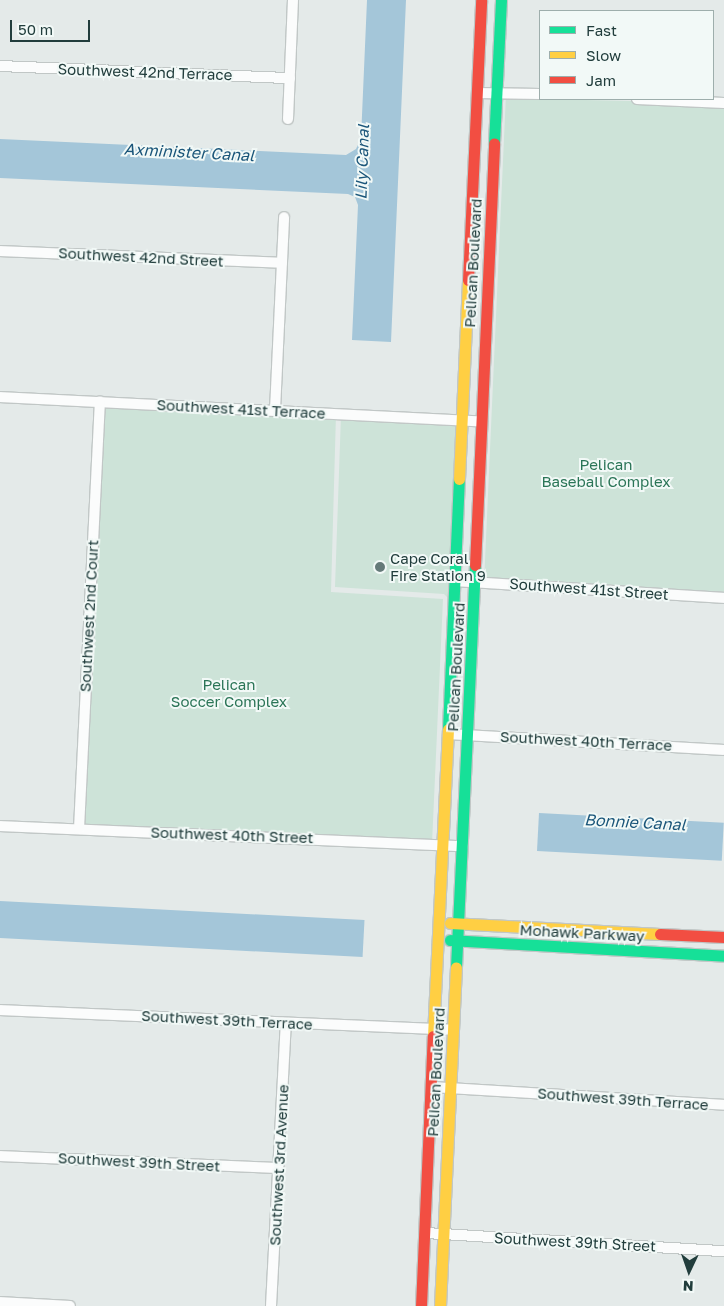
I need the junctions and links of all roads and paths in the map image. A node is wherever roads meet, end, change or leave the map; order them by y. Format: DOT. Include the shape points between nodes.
graph roads {
  1 [pos="293,0"];
  2 [pos="481,0"];
  3 [pos="501,0"];
  4 [pos="0,66"];
  5 [pos="290,78"];
  6 [pos="477,93"];
  7 [pos="496,94"];
  8 [pos="539,94"];
  9 [pos="659,100"];
  10 [pos="724,103"];
  11 [pos="288,119"];
  12 [pos="284,217"];
  13 [pos="0,251"];
  14 [pos="282,263"];
  15 [pos="0,397"];
  16 [pos="100,402"];
  17 [pos="275,410"];
  18 [pos="462,420"];
  19 [pos="482,421"];
  20 [pos="455,581"];
  21 [pos="474,582"];
  22 [pos="724,598"];
  23 [pos="448,734"];
  24 [pos="468,734"];
  25 [pos="724,750"];
  26 [pos="0,826"];
  27 [pos="79,829"];
  28 [pos="443,845"];
  29 [pos="463,846"];
  30 [pos="440,922"];
  31 [pos="460,923"];
  32 [pos="724,937"];
  33 [pos="439,940"];
  34 [pos="458,941"];
  35 [pos="724,956"];
  36 [pos="0,1010"];
  37 [pos="286,1024"];
  38 [pos="435,1030"];
  39 [pos="454,1030"];
  40 [pos="433,1087"];
  41 [pos="451,1088"];
  42 [pos="724,1105"];
  43 [pos="0,1156"];
  44 [pos="278,1168"];
  45 [pos="426,1233"];
  46 [pos="444,1235"];
  47 [pos="724,1251"];
  48 [pos="0,1302"];
  49 [pos="70,1306"];
  50 [pos="271,1306"];
  51 [pos="421,1306"];
  52 [pos="440,1306"];
  1 -- 5 [label="street"];
  2 -- 6 [label="street, Pelican Boulevard"];
  3 -- 7 [label="street, Pelican Boulevard"];
  4 -- 5 [label="street, Southwest 42nd Terrace"];
  5 -- 11 [label="street"];
  6 -- 7 [label="street"];
  6 -- 18 [label="street, Pelican Boulevard"];
  7 -- 8 [label="street"];
  7 -- 19 [label="street, Pelican Boulevard"];
  9 -- 10 [label="street"];
  12 -- 14 [label="street"];
  13 -- 14 [label="street, Southwest 42nd Street"];
  14 -- 17 [label="street"];
  15 -- 16 [label="street, Southwest 41st Terrace"];
  16 -- 17 [label="street, Southwest 41st Terrace"];
  16 -- 27 [label="street, Southwest 2nd Court"];
  17 -- 18 [label="street, Southwest 41st Terrace"];
  18 -- 19 [label="street, Southwest 41st Terrace"];
  18 -- 20 [label="street, Pelican Boulevard"];
  19 -- 21 [label="street, Pelican Boulevard"];
  20 -- 21 [label="street, Southwest 41st Street"];
  20 -- 23 [label="street, Pelican Boulevard"];
  21 -- 22 [label="street, Southwest 41st Street"];
  21 -- 24 [label="street, Pelican Boulevard"];
  23 -- 24 [label="street, Southwest 40th Terrace"];
  23 -- 28 [label="street, Pelican Boulevard"];
  24 -- 25 [label="street, Southwest 40th Terrace"];
  24 -- 29 [label="street, Pelican Boulevard"];
  26 -- 27 [label="street, Southwest 40th Street"];
  27 -- 28 [label="street, Southwest 40th Street"];
  28 -- 29 [label="street, Southwest 40th Street"];
  28 -- 30 [label="street, Pelican Boulevard"];
  29 -- 31 [label="street, Pelican Boulevard"];
  30 -- 31 [label="street, Mohawk Parkway"];
  30 -- 33 [label="street, Pelican Boulevard"];
  31 -- 32 [label="street, Mohawk Parkway"];
  31 -- 34 [label="street, Pelican Boulevard"];
  33 -- 34 [label="street, Mohawk Parkway"];
  33 -- 38 [label="street, Pelican Boulevard"];
  34 -- 35 [label="street, Mohawk Parkway"];
  34 -- 39 [label="street, Pelican Boulevard"];
  36 -- 37 [label="street, Southwest 39th Terrace"];
  37 -- 38 [label="street, Southwest 39th Terrace"];
  37 -- 44 [label="street, Southwest 3rd Avenue"];
  38 -- 39 [label="street, Southwest 39th Terrace"];
  38 -- 40 [label="street, Pelican Boulevard"];
  39 -- 41 [label="street, Pelican Boulevard"];
  40 -- 41 [label="street, Southwest 39th Terrace"];
  40 -- 45 [label="street, Pelican Boulevard"];
  41 -- 42 [label="street, Southwest 39th Terrace"];
  41 -- 46 [label="street, Pelican Boulevard"];
  43 -- 44 [label="street, Southwest 39th Street"];
  44 -- 50 [label="street, Southwest 3rd Avenue"];
  45 -- 46 [label="street, Southwest 39th Street"];
  45 -- 51 [label="street, Pelican Boulevard"];
  46 -- 47 [label="street, Southwest 39th Street"];
  46 -- 52 [label="street, Pelican Boulevard"];
  48 -- 49 [label="street"];
}
